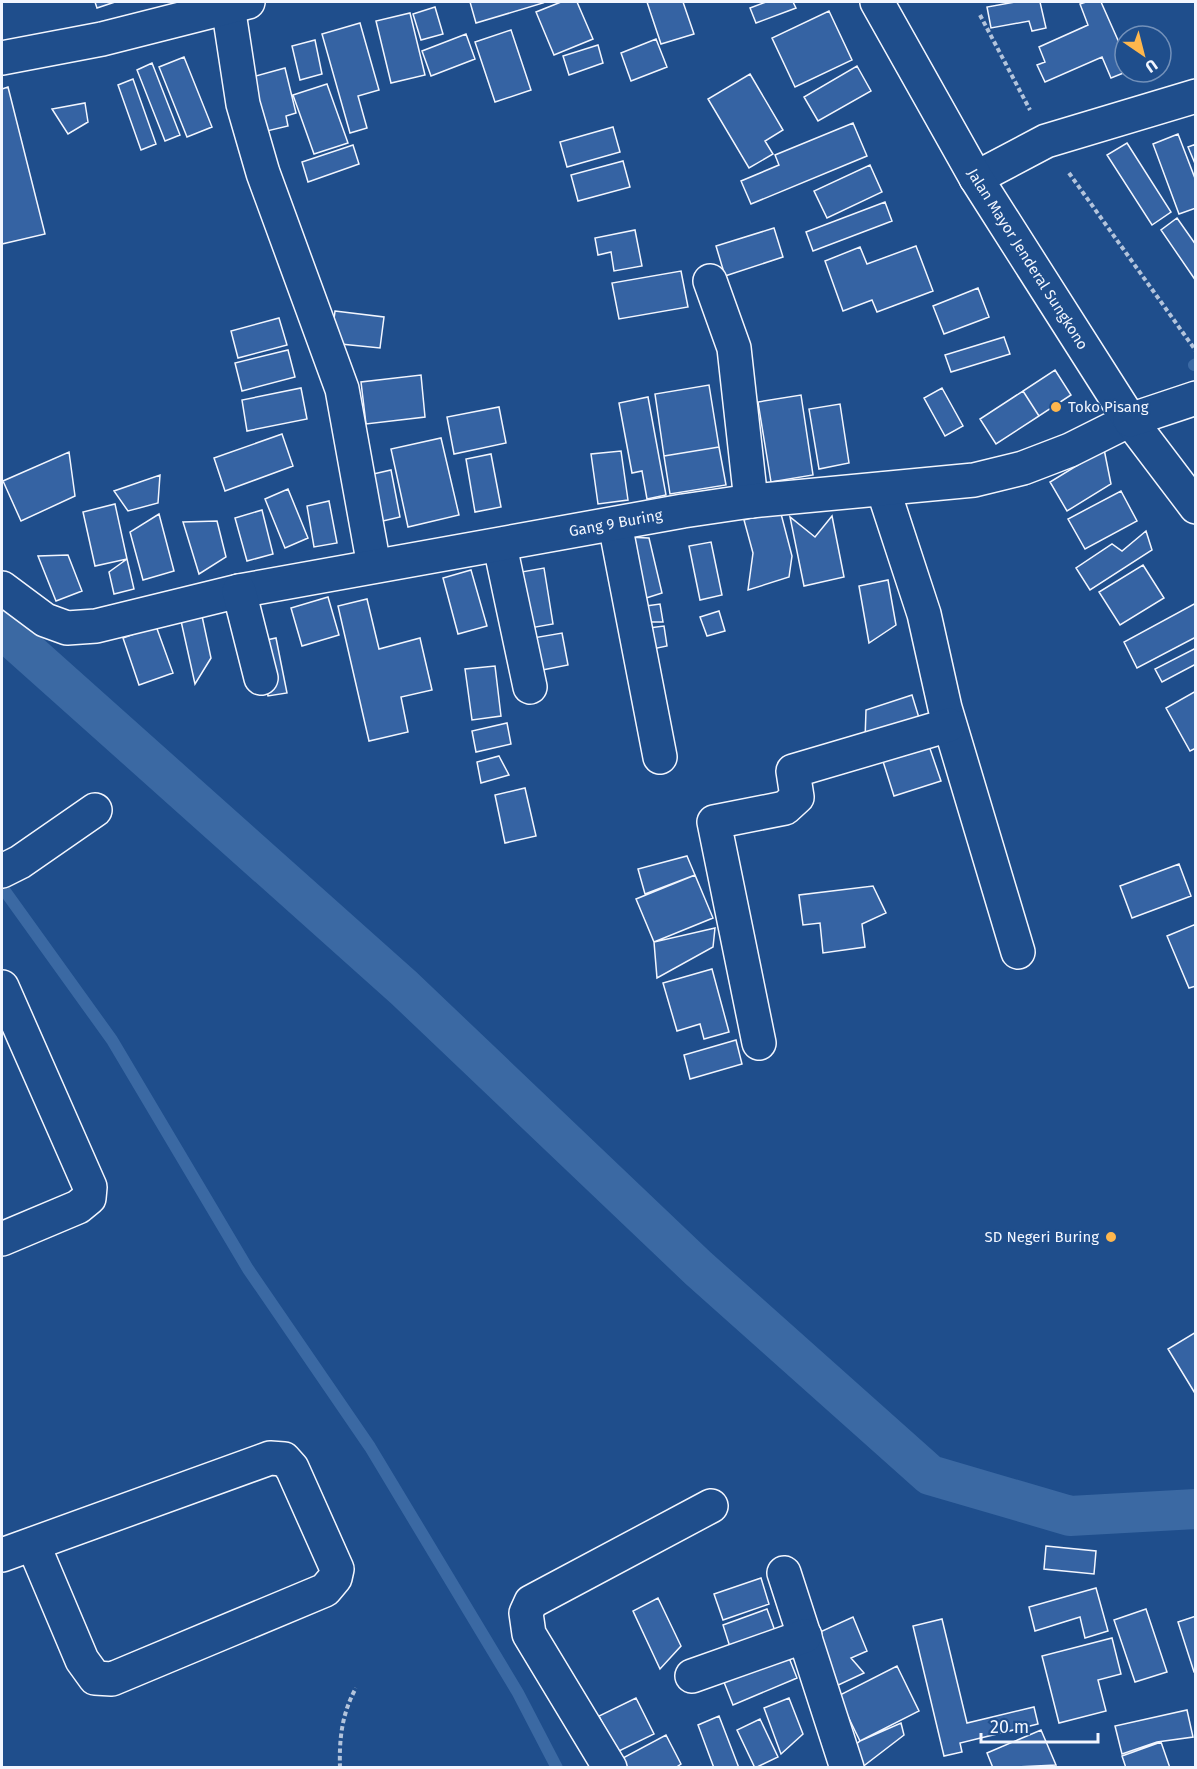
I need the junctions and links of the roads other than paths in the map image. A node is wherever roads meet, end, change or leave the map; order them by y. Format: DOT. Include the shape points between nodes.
graph roads {
  1 [pos="877,2"];
  2 [pos="238,4"];
  3 [pos="2,58"];
  4 [pos="1196,96"];
  5 [pos="976,178"];
  6 [pos="710,281"];
  7 [pos="1196,398"];
  8 [pos="1130,420"];
  9 [pos="884,489"];
  10 [pos="752,501"];
  11 [pos="1196,507"];
  12 [pos="615,524"];
  13 [pos="500,546"];
  14 [pos="374,566"];
  15 [pos="2,588"];
  16 [pos="239,591"];
  17 [pos="261,678"];
  18 [pos="530,687"];
  19 [pos="950,725"];
  20 [pos="660,757"];
  21 [pos="95,810"];
  22 [pos="11,866"];
  23 [pos="1018,952"];
  24 [pos="2,987"];
  25 [pos="759,1043"];
  26 [pos="2,1239"];
  27 [pos="711,1506"];
  28 [pos="33,1544"];
  29 [pos="2,1555"];
  30 [pos="784,1573"];
  31 [pos="805,1636"];
  32 [pos="692,1676"];
  33 [pos="610,1767"];
  34 [pos="847,1767"];
  1 -- 5 [label="street, Jalan Mayor Jenderal Sungkono"];
  2 -- 3 [label="street" via="102,39"];
  2 -- 14 [label="street" via="243,104 342,389"];
  4 -- 5 [label="street" via="1028,150"];
  5 -- 8 [label="street, Jalan Mayor Jenderal Sungkono"];
  6 -- 10 [label="street" via="734,348"];
  7 -- 8 [label="street, Gang 9 Buring"];
  8 -- 9 [label="street, Gang 9 Buring" via="1023,468 974,480"];
  8 -- 11 [label="street, Jalan Mayor Jenderal Sungkono"];
  9 -- 10 [label="street, Gang 9 Buring"];
  9 -- 19 [label="street" via="924,614"];
  10 -- 12 [label="street, Gang 9 Buring"];
  12 -- 13 [label="street, Gang 9 Buring"];
  12 -- 20 [label="street"];
  13 -- 14 [label="street, Gang 9 Buring"];
  13 -- 18 [label="street"];
  14 -- 16 [label="street, Gang 9 Buring"];
  15 -- 16 [label="street, Gang 9 Buring" via="45,620 67,628 96,626"];
  16 -- 17 [label="street"];
  19 -- 23 [label="street"];
  19 -- 25 [label="street" via="793,771 797,797 785,808 714,822"];
  21 -- 22 [label="street"];
  24 -- 26 [label="street" via="90,1187 89,1198 78,1207"];
  27 -- 33 [label="street" via="531,1602 526,1613 529,1634"];
  28 -- 28 [label="street" via="82,1660 95,1678 112,1679 325,1590 336,1578 337,1569 284,1458 270,1458"];
  28 -- 29 [label="street"];
  30 -- 31 [label="street"];
  31 -- 32 [label="street"];
  31 -- 34 [label="street"];
}
